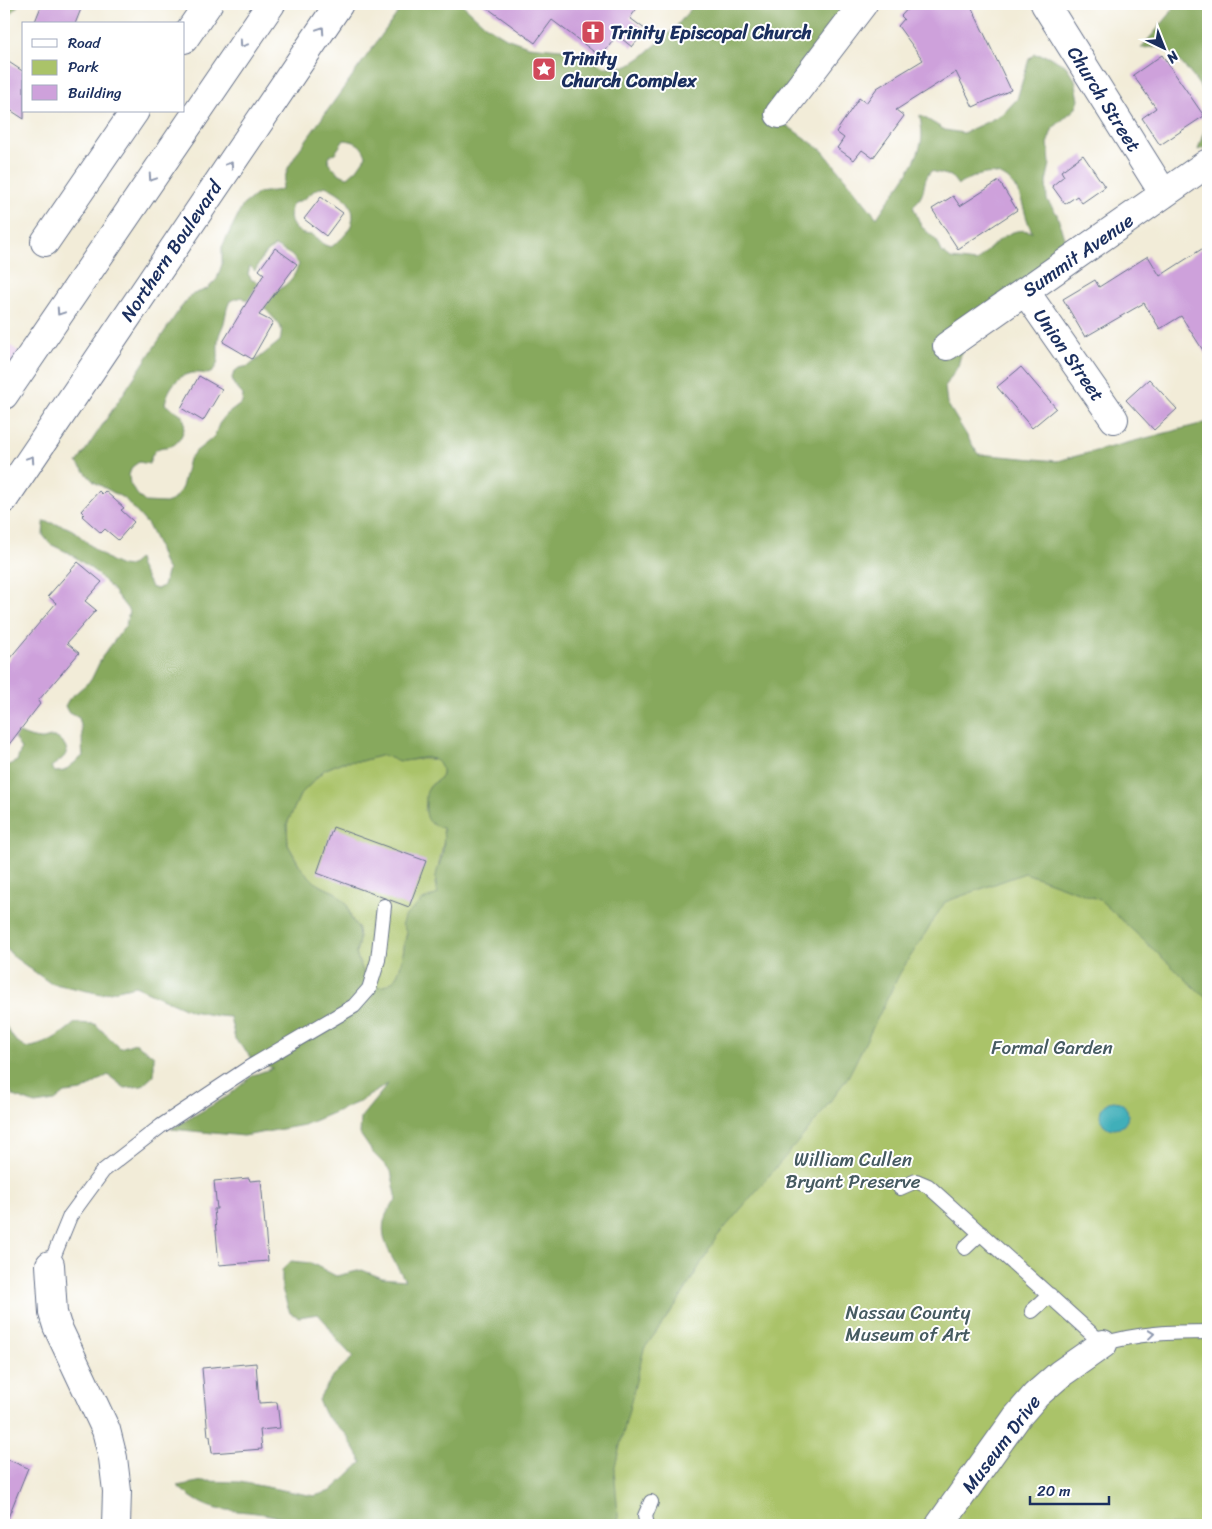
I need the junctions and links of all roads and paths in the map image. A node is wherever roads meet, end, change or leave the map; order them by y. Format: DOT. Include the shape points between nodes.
graph roads {
  1 [pos="208,4"];
  2 [pos="271,4"];
  3 [pos="339,4"];
  4 [pos="863,4"];
  5 [pos="1045,4"];
  6 [pos="185,38"];
  7 [pos="134,112"];
  8 [pos="779,114"];
  9 [pos="1208,163"];
  10 [pos="1164,194"];
  11 [pos="45,242"];
  12 [pos="1025,291"];
  13 [pos="947,346"];
  14 [pos="4,395"];
  15 [pos="1114,419"];
  16 [pos="4,499"];
  17 [pos="384,906"];
  18 [pos="900,1188"];
  19 [pos="982,1233"];
  20 [pos="964,1248"];
  21 [pos="50,1265"];
  22 [pos="1050,1295"];
  23 [pos="1032,1311"];
  24 [pos="1208,1332"];
  25 [pos="1103,1344"];
  26 [pos="651,1502"];
  27 [pos="116,1525"];
  28 [pos="647,1525"];
  29 [pos="940,1525"];
  1 -- 6 [label="street"];
  2 -- 14 [label="street, one-way"];
  16 -- 3 [label="street, Northern Boulevard, one-way"];
  4 -- 8 [label="street"];
  5 -- 10 [label="street, Church Street"];
  7 -- 11 [label="street"];
  9 -- 10 [label="street, Summit Avenue"];
  10 -- 12 [label="street, Summit Avenue"];
  12 -- 13 [label="street, Summit Avenue"];
  12 -- 15 [label="street, Union Street"];
  17 -- 21 [label="lane" via="378,960 369,989 354,1006 234,1078 161,1126 103,1171 70,1216"];
  18 -- 19 [label="lane" via="916,1181 928,1186"];
  19 -- 20 [label="lane"];
  19 -- 22 [label="lane"];
  21 -- 27 [label="street" via="58,1326 106,1430 118,1491"];
  22 -- 23 [label="lane"];
  22 -- 25 [label="lane"];
  25 -- 24 [label="lane, Museum Drive, one-way" via="1132,1336"];
  25 -- 29 [label="street, Museum Drive" via="1036,1395"];
  26 -- 28 [label="lane" via="645,1516"];
}
